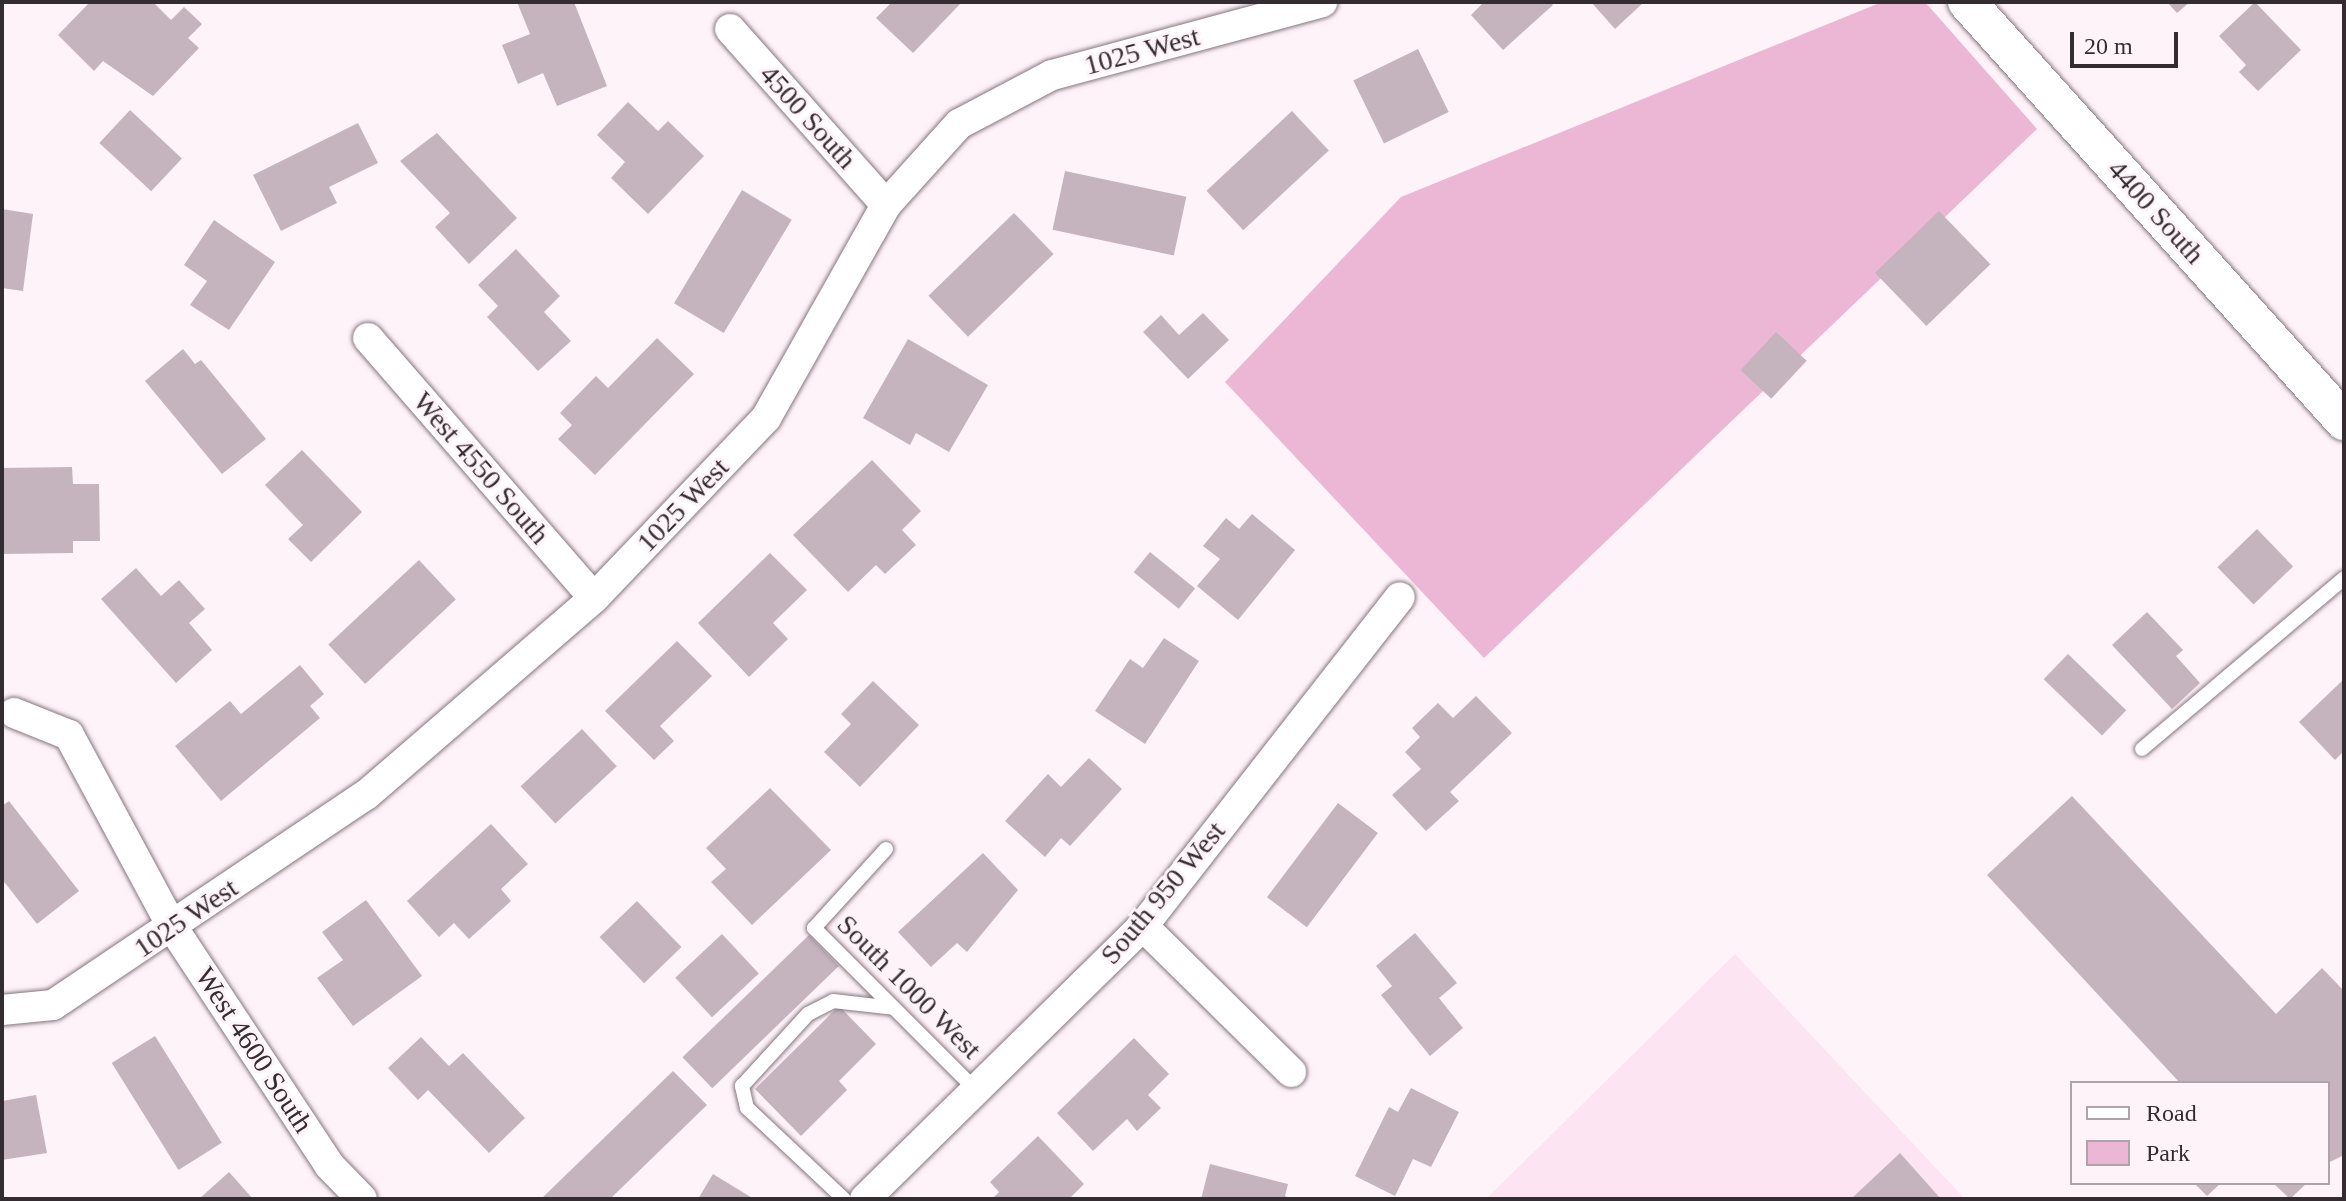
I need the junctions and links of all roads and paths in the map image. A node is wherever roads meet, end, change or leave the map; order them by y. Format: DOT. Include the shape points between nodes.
graph roads {
  1 [pos="1322,2"];
  2 [pos="1967,2"];
  3 [pos="730,29"];
  4 [pos="886,205"];
  5 [pos="368,338"];
  6 [pos="2344,421"];
  7 [pos="2344,578"];
  8 [pos="1400,597"];
  9 [pos="594,598"];
  10 [pos="14,713"];
  11 [pos="2142,749"];
  12 [pos="886,849"];
  13 [pos="1143,926"];
  14 [pos="173,928"];
  15 [pos="894,1008"];
  16 [pos="2,1010"];
  17 [pos="1291,1072"];
  18 [pos="976,1090"];
  19 [pos="362,1199"];
  20 [pos="844,1199"];
  21 [pos="865,1199"];
  1 -- 4 [label="street, 1025 West" via="1052,75 959,124"];
  2 -- 6 [label="street, 4400 South"];
  3 -- 4 [label="street, 4500 South"];
  4 -- 9 [label="street, 1025 West" via="766,418"];
  5 -- 9 [label="street, West 4550 South"];
  7 -- 11 [label="lane"];
  8 -- 13 [label="street, South 950 West"];
  9 -- 14 [label="street, 1025 West" via="366,795"];
  10 -- 14 [label="street, West 4600 South" via="69,735"];
  12 -- 15 [label="lane, South 1000 West" via="814,928"];
  13 -- 17 [label="street"];
  13 -- 18 [label="street, South 950 West"];
  14 -- 16 [label="street, 1025 West" via="53,1005"];
  14 -- 19 [label="street, West 4600 South" via="329,1165"];
  15 -- 18 [label="lane, South 1000 West"];
  15 -- 20 [label="lane" via="833,1001 808,1014 742,1086 747,1108"];
  18 -- 21 [label="street, South 950 West"];
}
